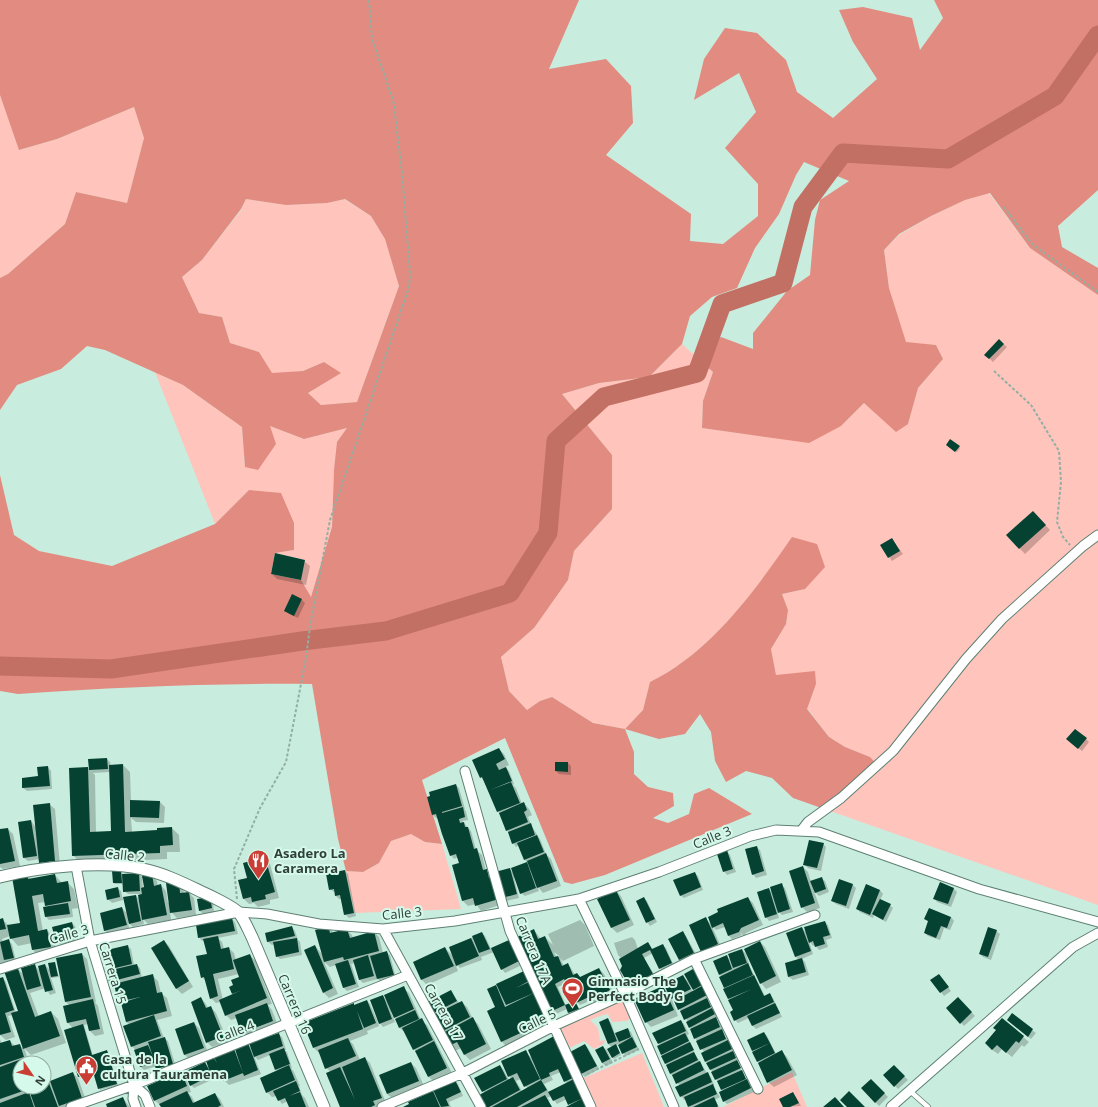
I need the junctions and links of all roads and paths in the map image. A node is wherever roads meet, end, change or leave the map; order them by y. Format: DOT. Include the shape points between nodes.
graph roads {
  1 [pos="369,0"];
  2 [pos="1004,207"];
  3 [pos="1098,292"];
  4 [pos="994,371"];
  5 [pos="1098,535"];
  6 [pos="1077,552"];
  7 [pos="465,771"];
  8 [pos="801,831"];
  9 [pos="76,866"];
  10 [pos="0,877"];
  11 [pos="579,899"];
  12 [pos="239,912"];
  13 [pos="504,912"];
  14 [pos="814,915"];
  15 [pos="1098,922"];
  16 [pos="383,929"];
  17 [pos="1098,933"];
  18 [pos="90,941"];
  19 [pos="694,959"];
  20 [pos="0,969"];
  21 [pos="408,975"];
  22 [pos="625,994"];
  23 [pos="288,1024"];
  24 [pos="554,1026"];
  25 [pos="647,1045"];
  26 [pos="463,1073"];
  27 [pos="577,1078"];
  28 [pos="134,1085"];
  29 [pos="758,1089"];
  30 [pos="910,1091"];
  31 [pos="71,1107"];
  32 [pos="136,1107"];
  33 [pos="150,1107"];
  34 [pos="324,1107"];
  35 [pos="382,1107"];
  36 [pos="481,1107"];
  37 [pos="591,1107"];
  38 [pos="674,1107"];
  39 [pos="890,1107"];
  40 [pos="928,1107"];
  1 -- 12 [label="path" via="372,40 394,105 402,173 409,287 330,520 286,762 260,808 234,869"];
  2 -- 3 [label="path" via="1032,244"];
  4 -- 6 [label="path" via="1031,405 1059,451 1061,482 1057,522 1063,537"];
  5 -- 6 [label="street"];
  6 -- 8 [label="street" via="997,624 893,751 841,798 808,822"];
  7 -- 13 [label="street, Carrera 17A"];
  8 -- 11 [label="street, Calle 3" via="776,830 751,836 659,872"];
  8 -- 15 [label="street, Calle 3" via="819,832 979,889"];
  9 -- 10 [label="street, Calle 2" via="23,871"];
  9 -- 12 [label="street, Calle 2" via="107,865 142,869 209,895"];
  9 -- 18 [label="street, Carrera 15"];
  11 -- 13 [label="street, Calle 3"];
  11 -- 22 [label="street"];
  12 -- 16 [label="street, Calle 3" via="267,914 319,924"];
  12 -- 18 [label="street, Calle 3"];
  12 -- 23 [label="street, Carrera 16"];
  13 -- 16 [label="street, Calle 3" via="455,921"];
  13 -- 24 [label="street, Carrera 17A" via="510,931"];
  14 -- 19 [label="street, Calle 5"];
  16 -- 21 [label="street, Carrera 17"];
  17 -- 30 [label="street" via="1073,947"];
  18 -- 20 [label="street, Calle 3"];
  18 -- 28 [label="street, Carrera 15"];
  19 -- 22 [label="street, Calle 5"];
  19 -- 29 [label="street"];
  21 -- 23 [label="street, Calle 4"];
  21 -- 26 [label="street, Carrera 17"];
  22 -- 24 [label="street, Calle 5"];
  22 -- 25 [label="street"];
  23 -- 28 [label="street, Calle 4"];
  23 -- 34 [label="street, Carrera 16"];
  24 -- 26 [label="street, Calle 5"];
  24 -- 27 [label="street, Carrera 17A"];
  25 -- 27 [label="path"];
  25 -- 38 [label="street"];
  26 -- 35 [label="street, Calle 5"];
  26 -- 36 [label="street, Carrera 17"];
  27 -- 37 [label="street, Carrera 17A"];
  28 -- 31 [label="street, Calle 4"];
  28 -- 32 [label="street, Carrera 15" via="133,1099"];
  28 -- 33 [label="street, Carrera 15" via="145,1095"];
  30 -- 39 [label="street"];
  30 -- 40 [label="lane"];
}
